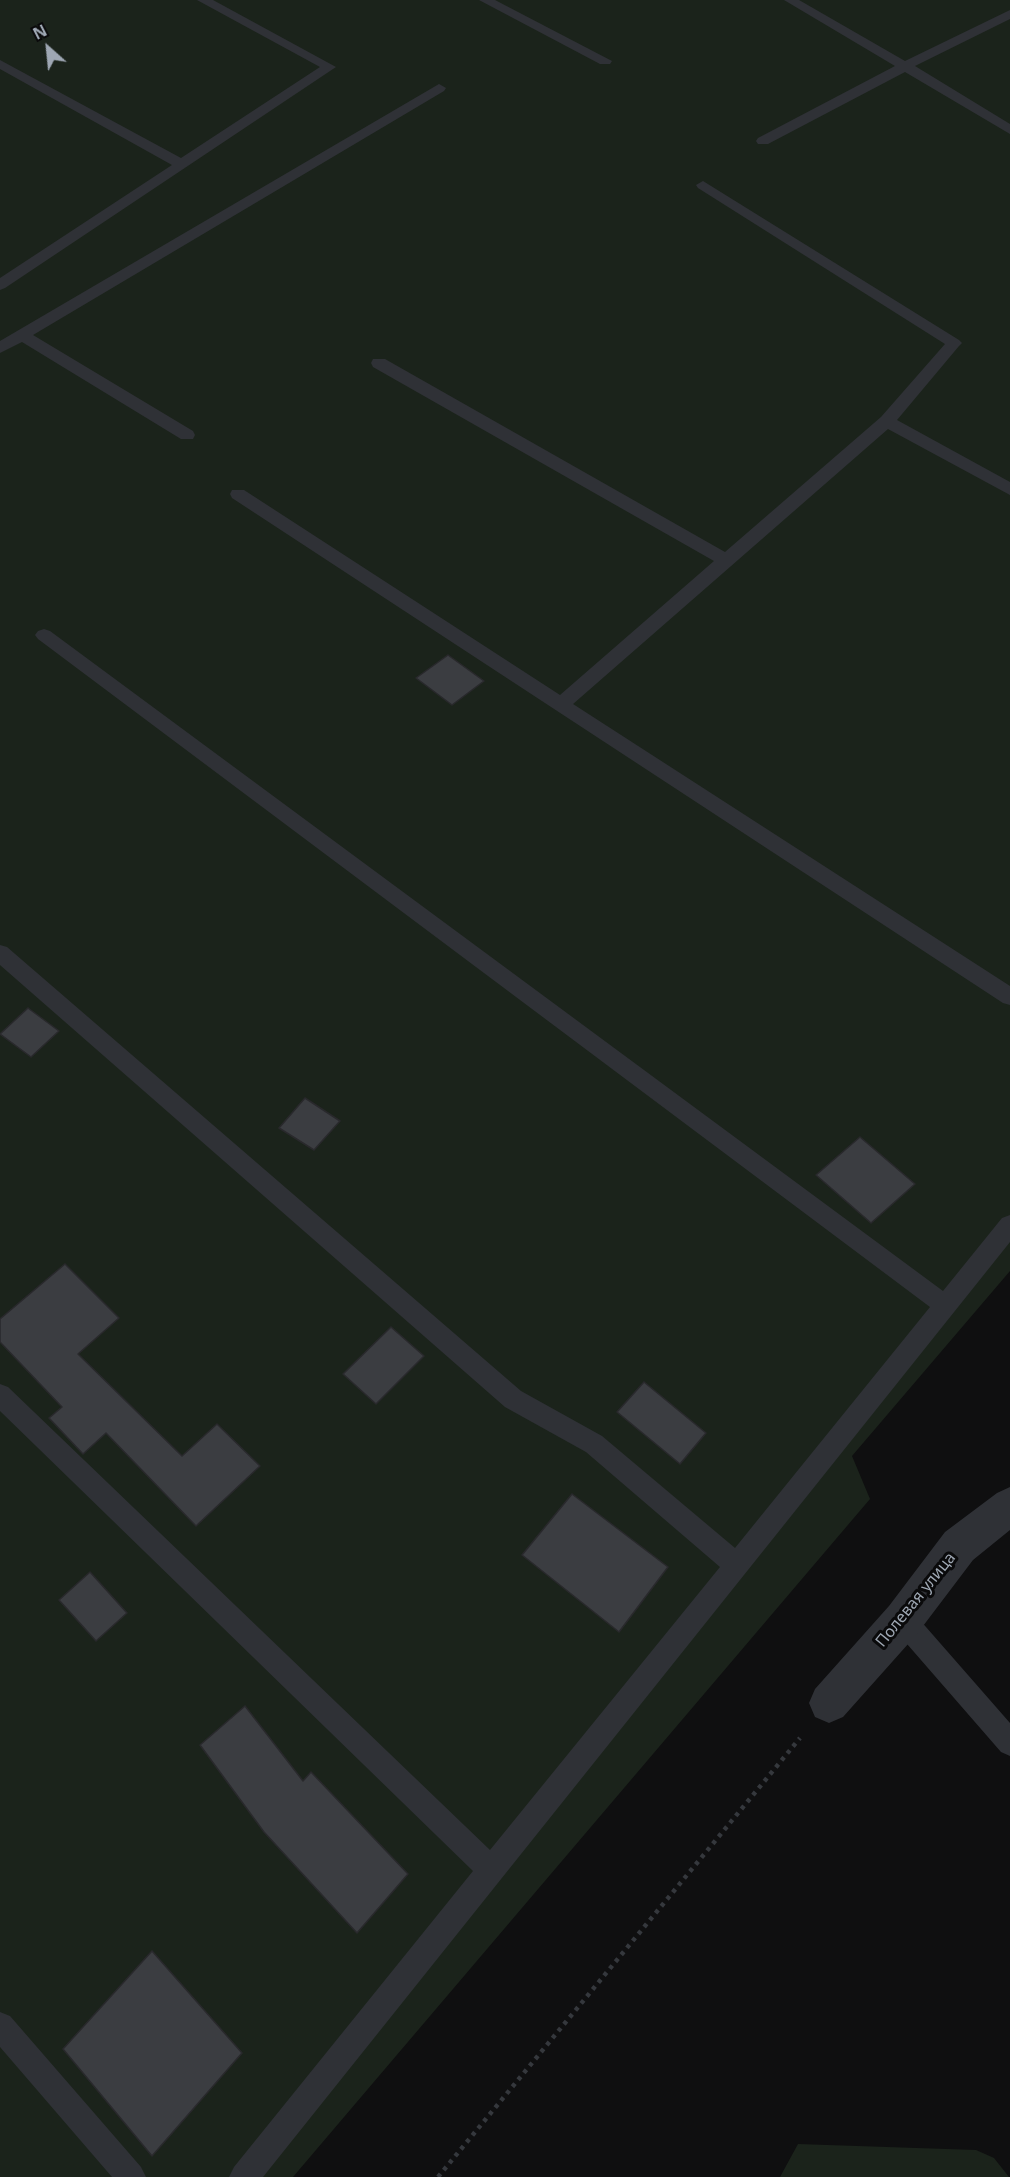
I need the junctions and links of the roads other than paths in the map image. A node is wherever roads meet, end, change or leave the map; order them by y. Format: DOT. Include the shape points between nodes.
graph roads {
  1 [pos="203,0"];
  2 [pos="485,0"];
  3 [pos="790,0"];
  4 [pos="1010,14"];
  5 [pos="605,61"];
  6 [pos="0,64"];
  7 [pos="905,66"];
  8 [pos="439,88"];
  9 [pos="1010,130"];
  10 [pos="763,141"];
  11 [pos="181,164"];
  12 [pos="703,184"];
  13 [pos="0,267"];
  14 [pos="16,276"];
  15 [pos="0,285"];
  16 [pos="22,335"];
  17 [pos="0,348"];
  18 [pos="379,363"];
  19 [pos="887,422"];
  20 [pos="187,435"];
  21 [pos="1010,489"];
  22 [pos="238,494"];
  23 [pos="727,561"];
  24 [pos="44,634"];
  25 [pos="561,704"];
  26 [pos="0,953"];
  27 [pos="1010,997"];
  28 [pos="1010,1225"];
  29 [pos="945,1305"];
  30 [pos="0,1395"];
  31 [pos="1010,1506"];
  32 [pos="736,1565"];
  33 [pos="903,1620"];
  34 [pos="829,1703"];
  35 [pos="1010,1743"];
  36 [pos="491,1870"];
  37 [pos="0,2025"];
  38 [pos="131,2177"];
  39 [pos="244,2177"];
  1 -- 11 [label="lane" via="329,67"];
  2 -- 5 [label="lane"];
  3 -- 7 [label="lane"];
  4 -- 7 [label="lane"];
  6 -- 11 [label="lane"];
  7 -- 9 [label="lane"];
  7 -- 10 [label="lane"];
  8 -- 16 [label="lane"];
  11 -- 14 [label="lane"];
  12 -- 19 [label="lane" via="954,344"];
  13 -- 14 [label="lane"];
  14 -- 15 [label="lane"];
  16 -- 17 [label="lane"];
  16 -- 20 [label="lane"];
  18 -- 23 [label="lane"];
  19 -- 21 [label="lane"];
  19 -- 23 [label="lane"];
  22 -- 25 [label="lane"];
  23 -- 25 [label="lane"];
  24 -- 29 [label="lane"];
  25 -- 27 [label="lane"];
  26 -- 32 [label="lane" via="513,1399 594,1444"];
  28 -- 29 [label="lane"];
  29 -- 32 [label="lane"];
  30 -- 36 [label="lane"];
  31 -- 33 [label="street, Полевая улица" via="959,1546"];
  32 -- 36 [label="lane"];
  33 -- 34 [label="street, Полевая улица"];
  33 -- 35 [label="lane"];
  36 -- 39 [label="lane"];
  37 -- 38 [label="lane"];
}
